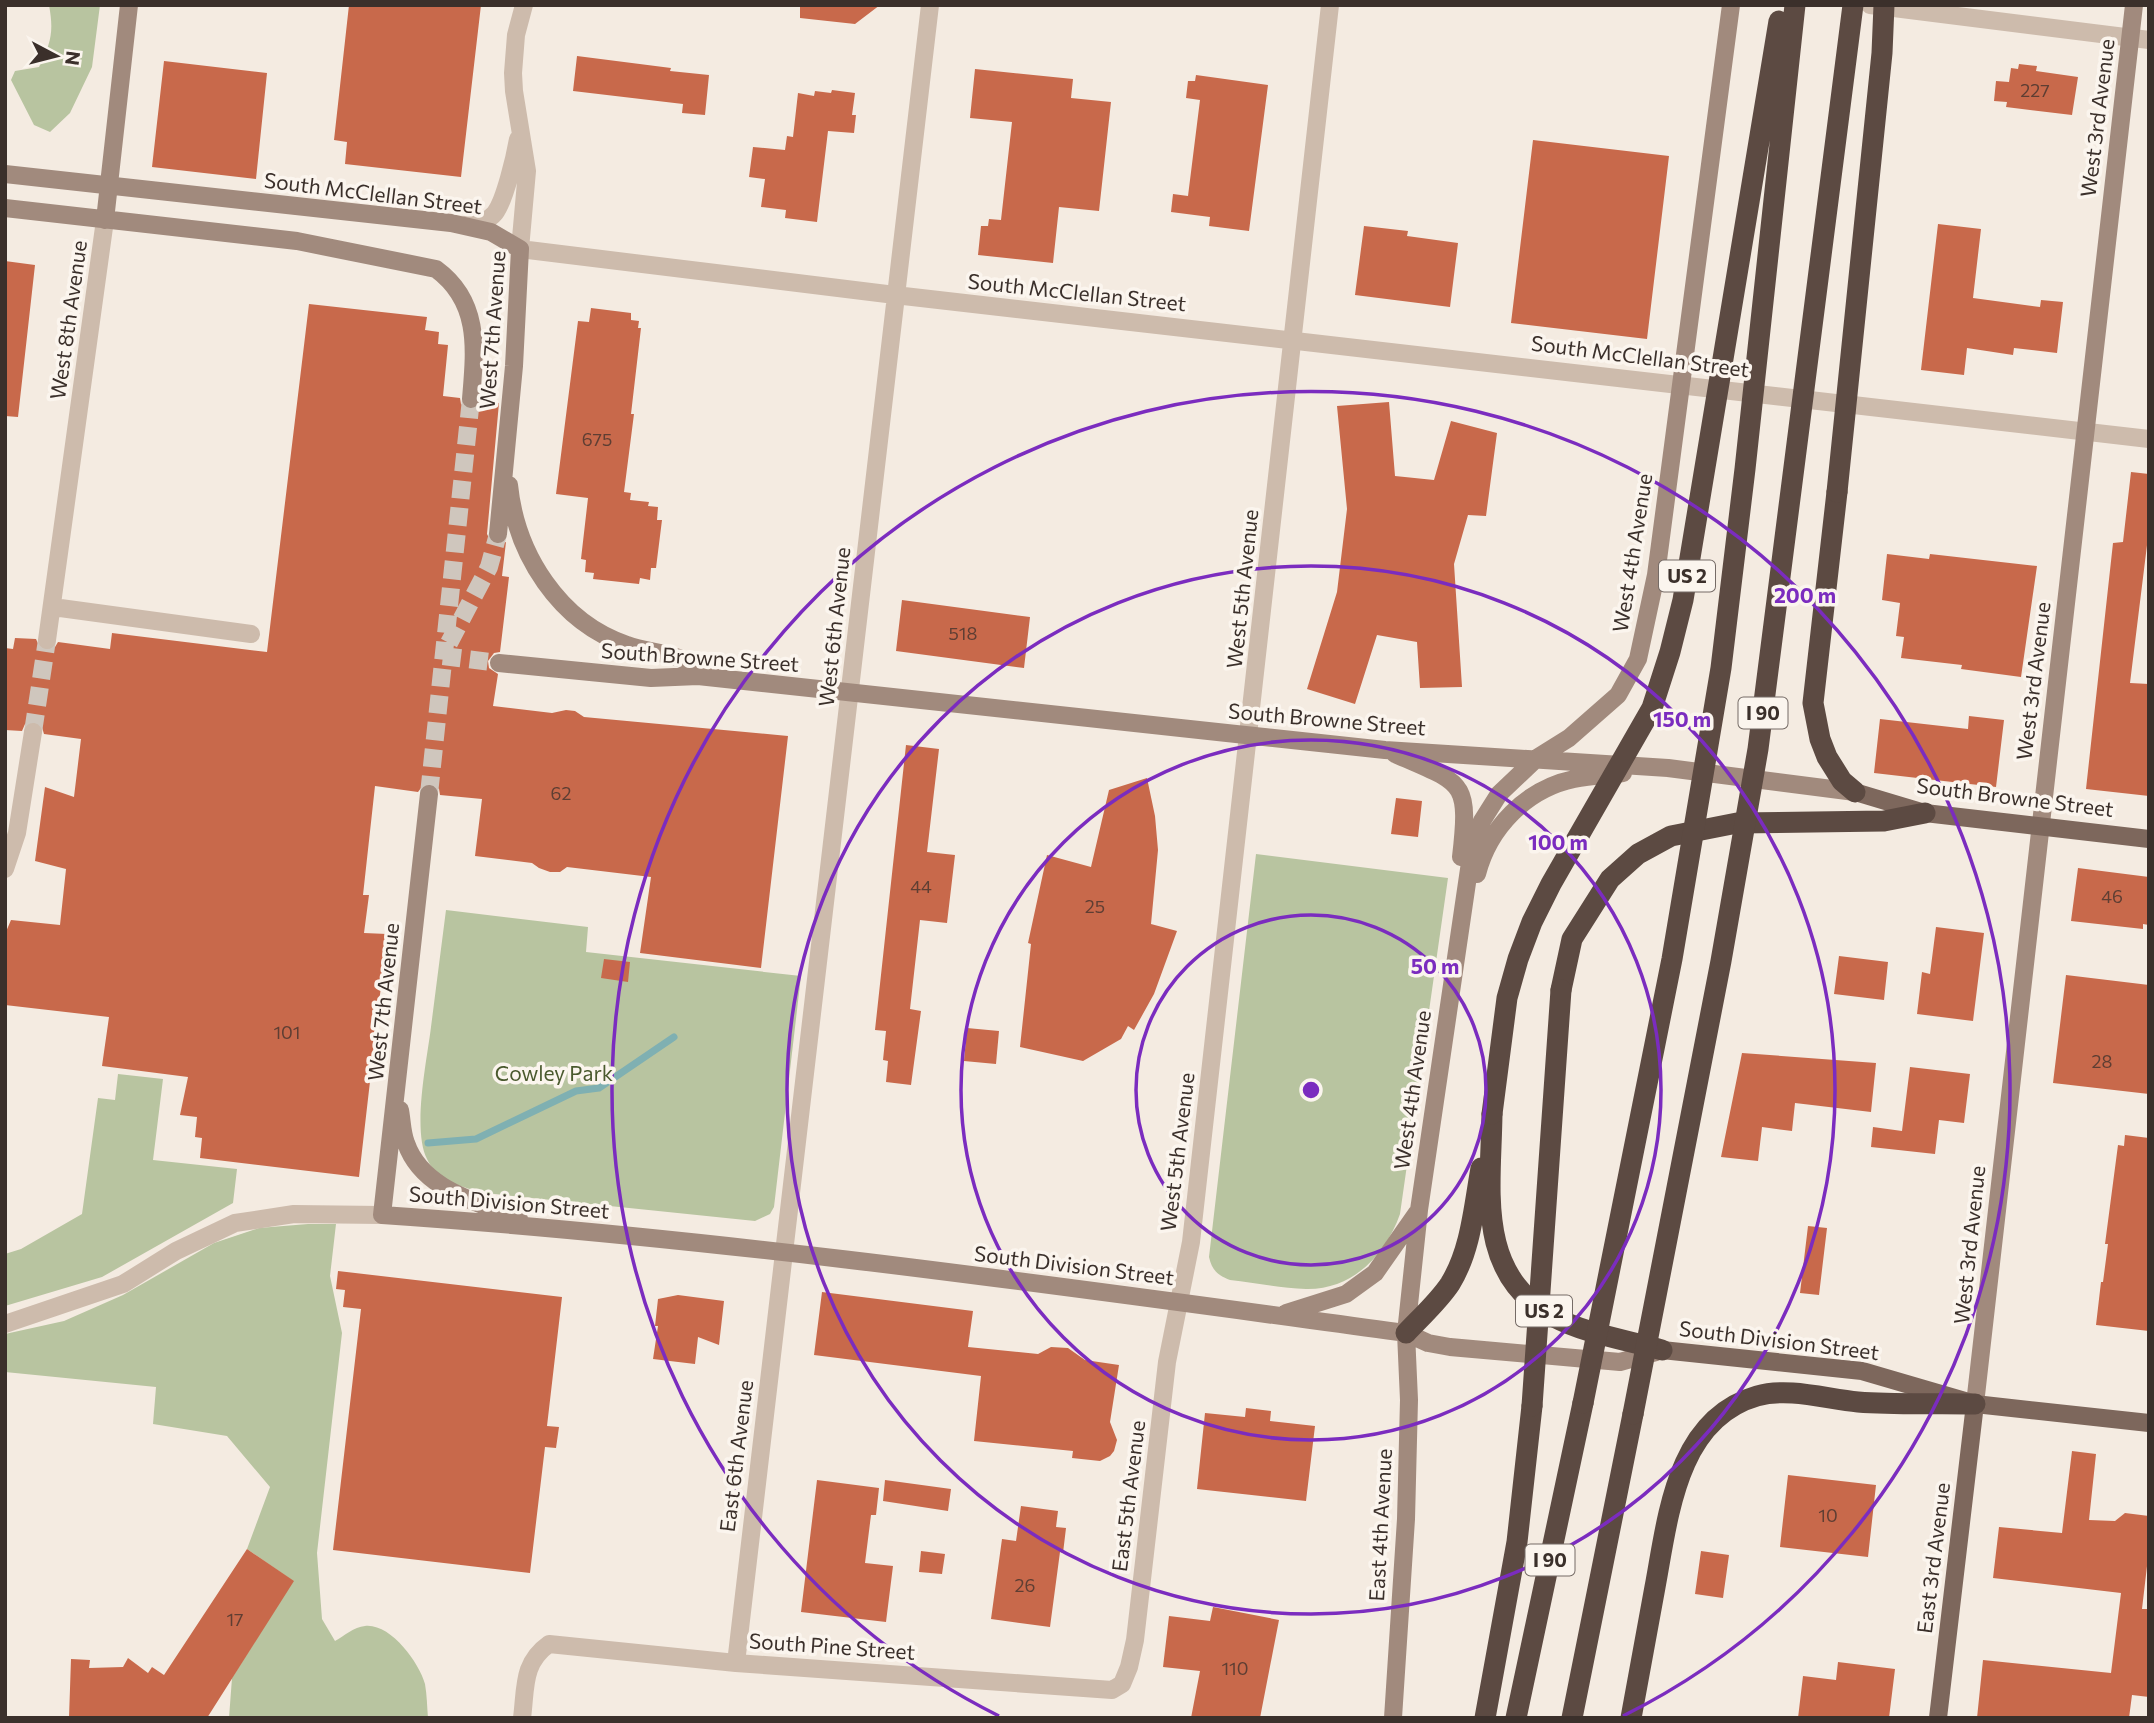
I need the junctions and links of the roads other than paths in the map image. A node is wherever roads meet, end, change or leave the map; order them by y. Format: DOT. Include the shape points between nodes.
graph roads {
  1 [pos="129,5"];
  2 [pos="524,5"];
  3 [pos="930,5"];
  4 [pos="1330,5"];
  5 [pos="1731,5"];
  6 [pos="1782,5"];
  7 [pos="1794,5"];
  8 [pos="1853,5"];
  9 [pos="1870,5"];
  10 [pos="1884,5"];
  11 [pos="2134,5"];
  12 [pos="2130,38"];
  13 [pos="2149,40"];
  14 [pos="518,121"];
  15 [pos="5,174"];
  16 [pos="110,184"];
  17 [pos="5,208"];
  18 [pos="105,220"];
  19 [pos="465,225"];
  20 [pos="520,249"];
  21 [pos="895,295"];
  22 [pos="1294,340"];
  23 [pos="1682,386"];
  24 [pos="471,399"];
  25 [pos="2085,432"];
  26 [pos="2149,439"];
  27 [pos="507,459"];
  28 [pos="498,534"];
  29 [pos="52,607"];
  30 [pos="251,634"];
  31 [pos="47,640"];
  32 [pos="499,663"];
  33 [pos="726,679"];
  34 [pos="851,693"];
  35 [pos="33,732"];
  36 [pos="1249,736"];
  37 [pos="1385,750"];
  38 [pos="1537,758"];
  39 [pos="1668,768"];
  40 [pos="1855,792"];
  41 [pos="429,794"];
  42 [pos="1925,813"];
  43 [pos="2040,825"];
  44 [pos="2149,839"];
  45 [pos="5,869"];
  46 [pos="1463,910"];
  47 [pos="397,1093"];
  48 [pos="1492,1114"];
  49 [pos="1419,1210"];
  50 [pos="382,1215"];
  51 [pos="536,1226"];
  52 [pos="783,1253"];
  53 [pos="1178,1301"];
  54 [pos="1278,1315"];
  55 [pos="5,1324"];
  56 [pos="1406,1333"];
  57 [pos="1662,1350"];
  58 [pos="1975,1404"];
  59 [pos="2149,1423"];
  60 [pos="736,1663"];
  61 [pos="1112,1690"];
  62 [pos="522,1718"];
  63 [pos="1393,1718"];
  64 [pos="1485,1718"];
  65 [pos="1516,1718"];
  66 [pos="1572,1718"];
  67 [pos="1631,1718"];
  68 [pos="1938,1718"];
  1 -- 16 [label="street, West 8th Avenue"];
  2 -- 14 [label="street, West 7th Avenue" via="514,65"];
  3 -- 21 [label="street, West 6th Avenue"];
  4 -- 22 [label="street, West 5th Avenue"];
  5 -- 23 [label="street, West 4th Avenue"];
  6 -- 48 [label="highway, US 2, bridge" via="1673,639 1651,708 1532,922 1507,998"];
  7 -- 65 [label="highway, I 90, bridge" via="1721,668 1669,972"];
  8 -- 66 [label="highway, I 90, bridge" via="1756,762"];
  9 -- 12 [label="street"];
  10 -- 40 [label="highway, bridge" via="1814,703 1827,757"];
  11 -- 12 [label="street, West 3rd Avenue"];
  12 -- 13 [label="street"];
  12 -- 25 [label="street, West 3rd Avenue"];
  14 -- 19 [label="street, West 7th Avenue" via="516,148 501,201 495,212 479,223"];
  14 -- 20 [label="street, West 7th Avenue" via="527,171"];
  15 -- 16 [label="street, South McClellan Street"];
  16 -- 18 [label="street, West 8th Avenue"];
  16 -- 19 [label="street, South McClellan Street"];
  17 -- 18 [label="street"];
  18 -- 24 [label="street, West 7th Avenue" via="297,241 436,269 459,291 472,325"];
  18 -- 29 [label="street, West 8th Avenue"];
  19 -- 20 [label="street, South McClellan Street" via="491,232"];
  20 -- 21 [label="street, South McClellan Street"];
  20 -- 27 [label="street, West 7th Avenue"];
  21 -- 22 [label="street, South McClellan Street"];
  21 -- 34 [label="street, West 6th Avenue"];
  22 -- 23 [label="street, South McClellan Street"];
  22 -- 36 [label="street, West 5th Avenue"];
  23 -- 25 [label="street, South McClellan Street"];
  23 -- 38 [label="street, West 4th Avenue" via="1656,575 1638,659 1618,695 1570,738"];
  25 -- 26 [label="street, South McClellan Street"];
  25 -- 43 [label="street, West 3rd Avenue"];
  27 -- 28 [label="street, West 7th Avenue"];
  27 -- 33 [label="street, West 7th Avenue" via="510,493 526,553 565,606 624,645 677,657"];
  29 -- 30 [label="street"];
  29 -- 31 [label="street, West 8th Avenue"];
  32 -- 33 [label="street, South Browne Street" via="611,676"];
  33 -- 34 [label="street, South Browne Street"];
  34 -- 36 [label="street, South Browne Street"];
  34 -- 52 [label="street, West 6th Avenue"];
  35 -- 45 [label="street" via="17,833"];
  36 -- 37 [label="street, South Browne Street"];
  36 -- 53 [label="street, West 5th Avenue" via="1191,1242"];
  37 -- 38 [label="street, South Browne Street"];
  37 -- 46 [label="street" via="1442,775 1461,791 1465,821 1458,885"];
  38 -- 39 [label="street, South Browne Street"];
  38 -- 46 [label="street, West 4th Avenue" via="1499,794 1482,821 1473,842"];
  39 -- 40 [label="street, South Browne Street"];
  39 -- 46 [label="street" via="1572,779 1534,795 1507,817 1492,837"];
  40 -- 42 [label="main road, South Browne Street"];
  41 -- 47 [label="street, West 7th Avenue"];
  42 -- 43 [label="main road, South Browne Street"];
  42 -- 64 [label="highway, bridge" via="1884,821 1737,824 1671,836 1637,854 1610,879 1572,939 1561,990 1532,1406 1515,1553"];
  43 -- 44 [label="main road, South Browne Street"];
  43 -- 58 [label="street, West 3rd Avenue"];
  46 -- 49 [label="street, West 4th Avenue"];
  47 -- 50 [label="street, West 7th Avenue"];
  47 -- 51 [label="street" via="406,1143 430,1179"];
  48 -- 56 [label="highway" via="1460,1265 1448,1286"];
  48 -- 57 [label="highway, US 2" via="1493,1226 1496,1249 1513,1284 1554,1318"];
  49 -- 54 [label="street" via="1375,1273 1346,1294"];
  49 -- 56 [label="street, West 4th Avenue"];
  50 -- 51 [label="street, South Division Street"];
  50 -- 55 [label="street, South Division Street" via="294,1214 235,1223 122,1284"];
  51 -- 52 [label="street, South Division Street"];
  52 -- 53 [label="street, South Division Street"];
  52 -- 60 [label="street, East 6th Avenue"];
  53 -- 54 [label="street, South Division Street"];
  53 -- 61 [label="street, East 5th Avenue" via="1135,1640 1122,1684"];
  54 -- 56 [label="street, South Division Street"];
  56 -- 57 [label="street, South Division Street" via="1450,1347 1620,1362"];
  56 -- 63 [label="street, East 4th Avenue" via="1406,1519"];
  57 -- 58 [label="main road, South Division Street / US 2" via="1862,1371"];
  58 -- 59 [label="main road, South Division Street / US 2"];
  58 -- 67 [label="highway" via="1759,1395 1714,1421 1701,1435 1675,1485"];
  58 -- 68 [label="main road, East 3rd Avenue"];
  60 -- 61 [label="street, South Pine Street"];
  60 -- 62 [label="street, South Pine Street" via="549,1644 536,1653 528,1667"];
}
